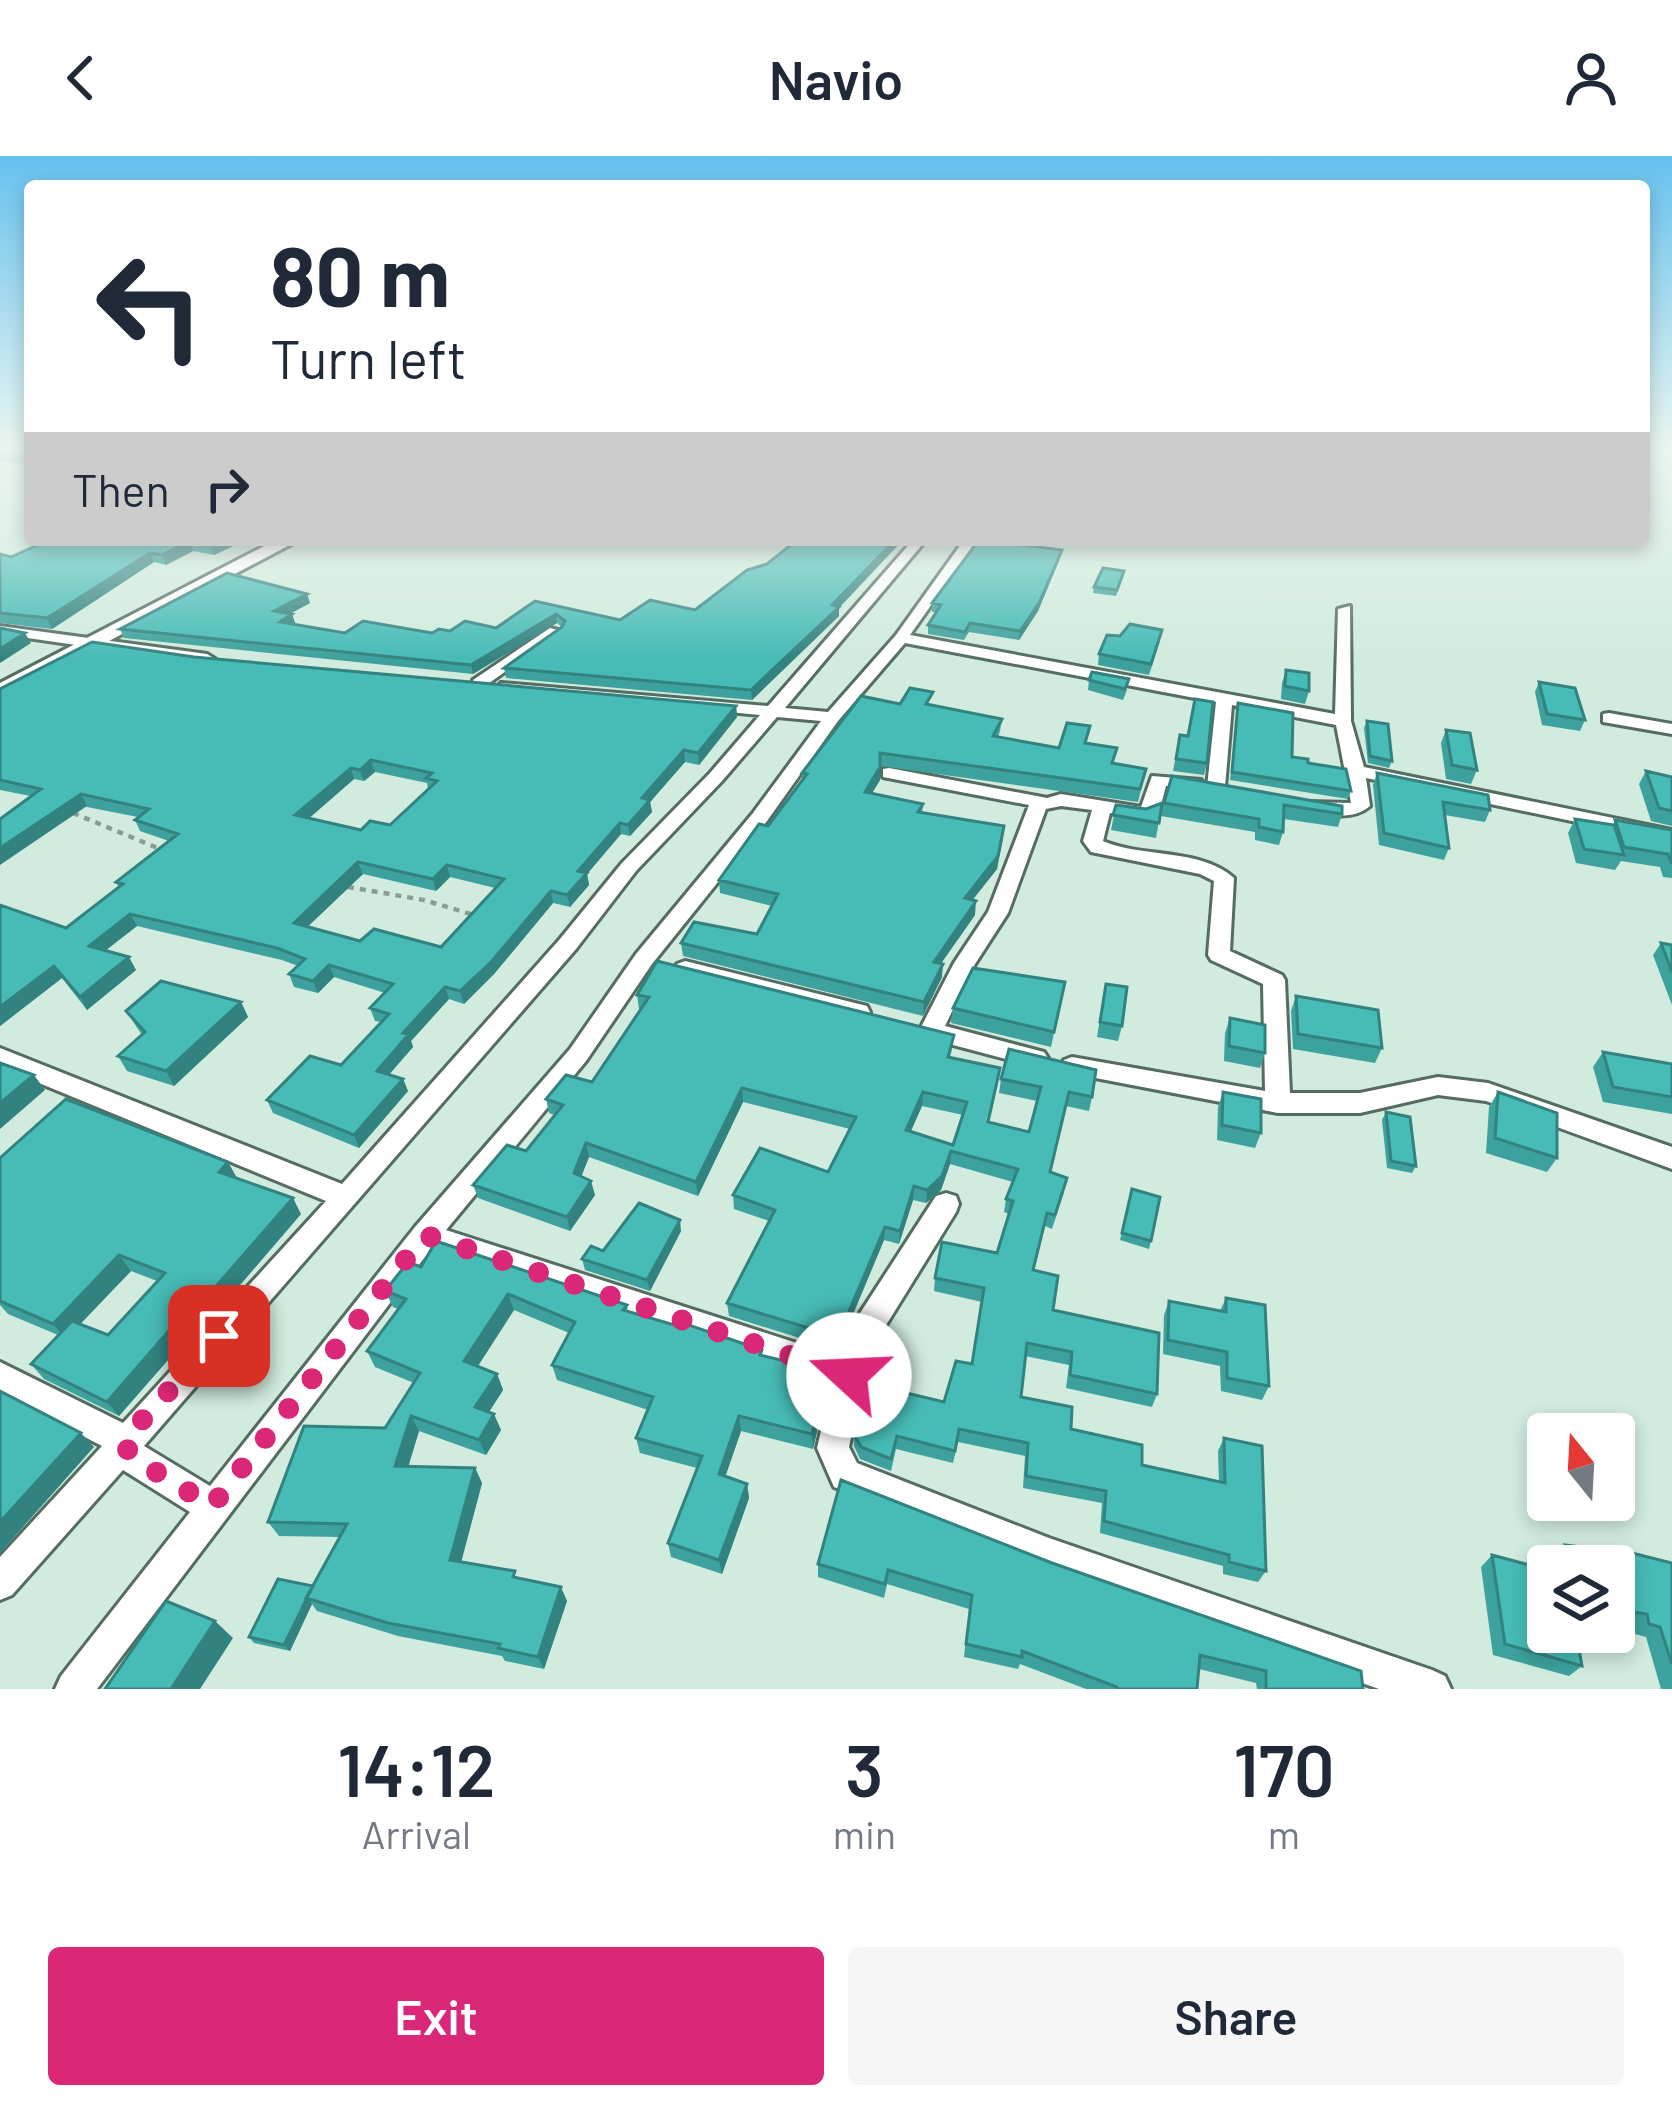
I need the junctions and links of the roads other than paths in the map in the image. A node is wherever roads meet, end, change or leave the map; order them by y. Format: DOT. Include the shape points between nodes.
graph roads {
  1 [pos="279,546"];
  2 [pos="915,546"];
  3 [pos="967,546"];
  4 [pos="1346,609"];
  5 [pos="0,629"];
  6 [pos="555,631"];
  7 [pos="901,638"];
  8 [pos="93,644"];
  9 [pos="219,660"];
  10 [pos="0,692"];
  11 [pos="1224,699"];
  12 [pos="776,708"];
  13 [pos="823,716"];
  14 [pos="1610,718"];
  15 [pos="1342,721"];
  16 [pos="1672,729"];
  17 [pos="1356,771"];
  18 [pos="889,773"];
  19 [pos="1216,787"];
  20 [pos="1239,792"];
  21 [pos="1042,802"];
  22 [pos="1298,802"];
  23 [pos="1103,806"];
  24 [pos="1672,836"];
  25 [pos="644,959"];
  26 [pos="909,1025"];
  27 [pos="0,1057"];
  28 [pos="1278,1103"];
  29 [pos="1672,1158"];
  30 [pos="346,1197"];
  31 [pos="946,1204"];
  32 [pos="425,1235"];
  33 [pos="849,1375"];
  34 [pos="0,1377"];
  35 [pos="127,1448"];
  36 [pos="204,1501"];
  37 [pos="0,1583"];
  38 [pos="74,1689"];
  39 [pos="1432,1689"];
  1 -- 8 [label="street"];
  2 -- 12 [label="street"];
  3 -- 7 [label="street"];
  4 -- 15 [label="street"];
  5 -- 8 [label="street"];
  6 -- 12 [label="street" via="470,682"];
  7 -- 11 [label="street"];
  7 -- 13 [label="street"];
  8 -- 9 [label="street"];
  8 -- 10 [label="street"];
  11 -- 15 [label="street"];
  11 -- 19 [label="street"];
  12 -- 13 [label="street"];
  12 -- 30 [label="street"];
  13 -- 25 [label="street" via="760,817"];
  14 -- 16 [label="street"];
  15 -- 17 [label="street"];
  17 -- 22 [label="street" via="1364,803 1357,808"];
  17 -- 24 [label="street"];
  18 -- 21 [label="street"];
  19 -- 20 [label="street"];
  19 -- 23 [label="street" via="1161,779 1149,811"];
  21 -- 23 [label="street"];
  21 -- 26 [label="street" via="998,913"];
  23 -- 28 [label="street" via="1098,848 1224,878 1219,955 1274,980"];
  25 -- 26 [label="street"];
  25 -- 32 [label="street" via="578,1054"];
  26 -- 28 [label="street" via="1110,1075"];
  27 -- 30 [label="street"];
  28 -- 29 [label="street" via="1360,1103 1459,1086"];
  30 -- 35 [label="street"];
  31 -- 33 [label="street" via="862,1337"];
  32 -- 33 [label="street"];
  32 -- 36 [label="street"];
  33 -- 39 [label="street" via="833,1448 846,1475"];
  34 -- 35 [label="street"];
  35 -- 36 [label="street"];
  35 -- 37 [label="street"];
  36 -- 38 [label="street"];
}
